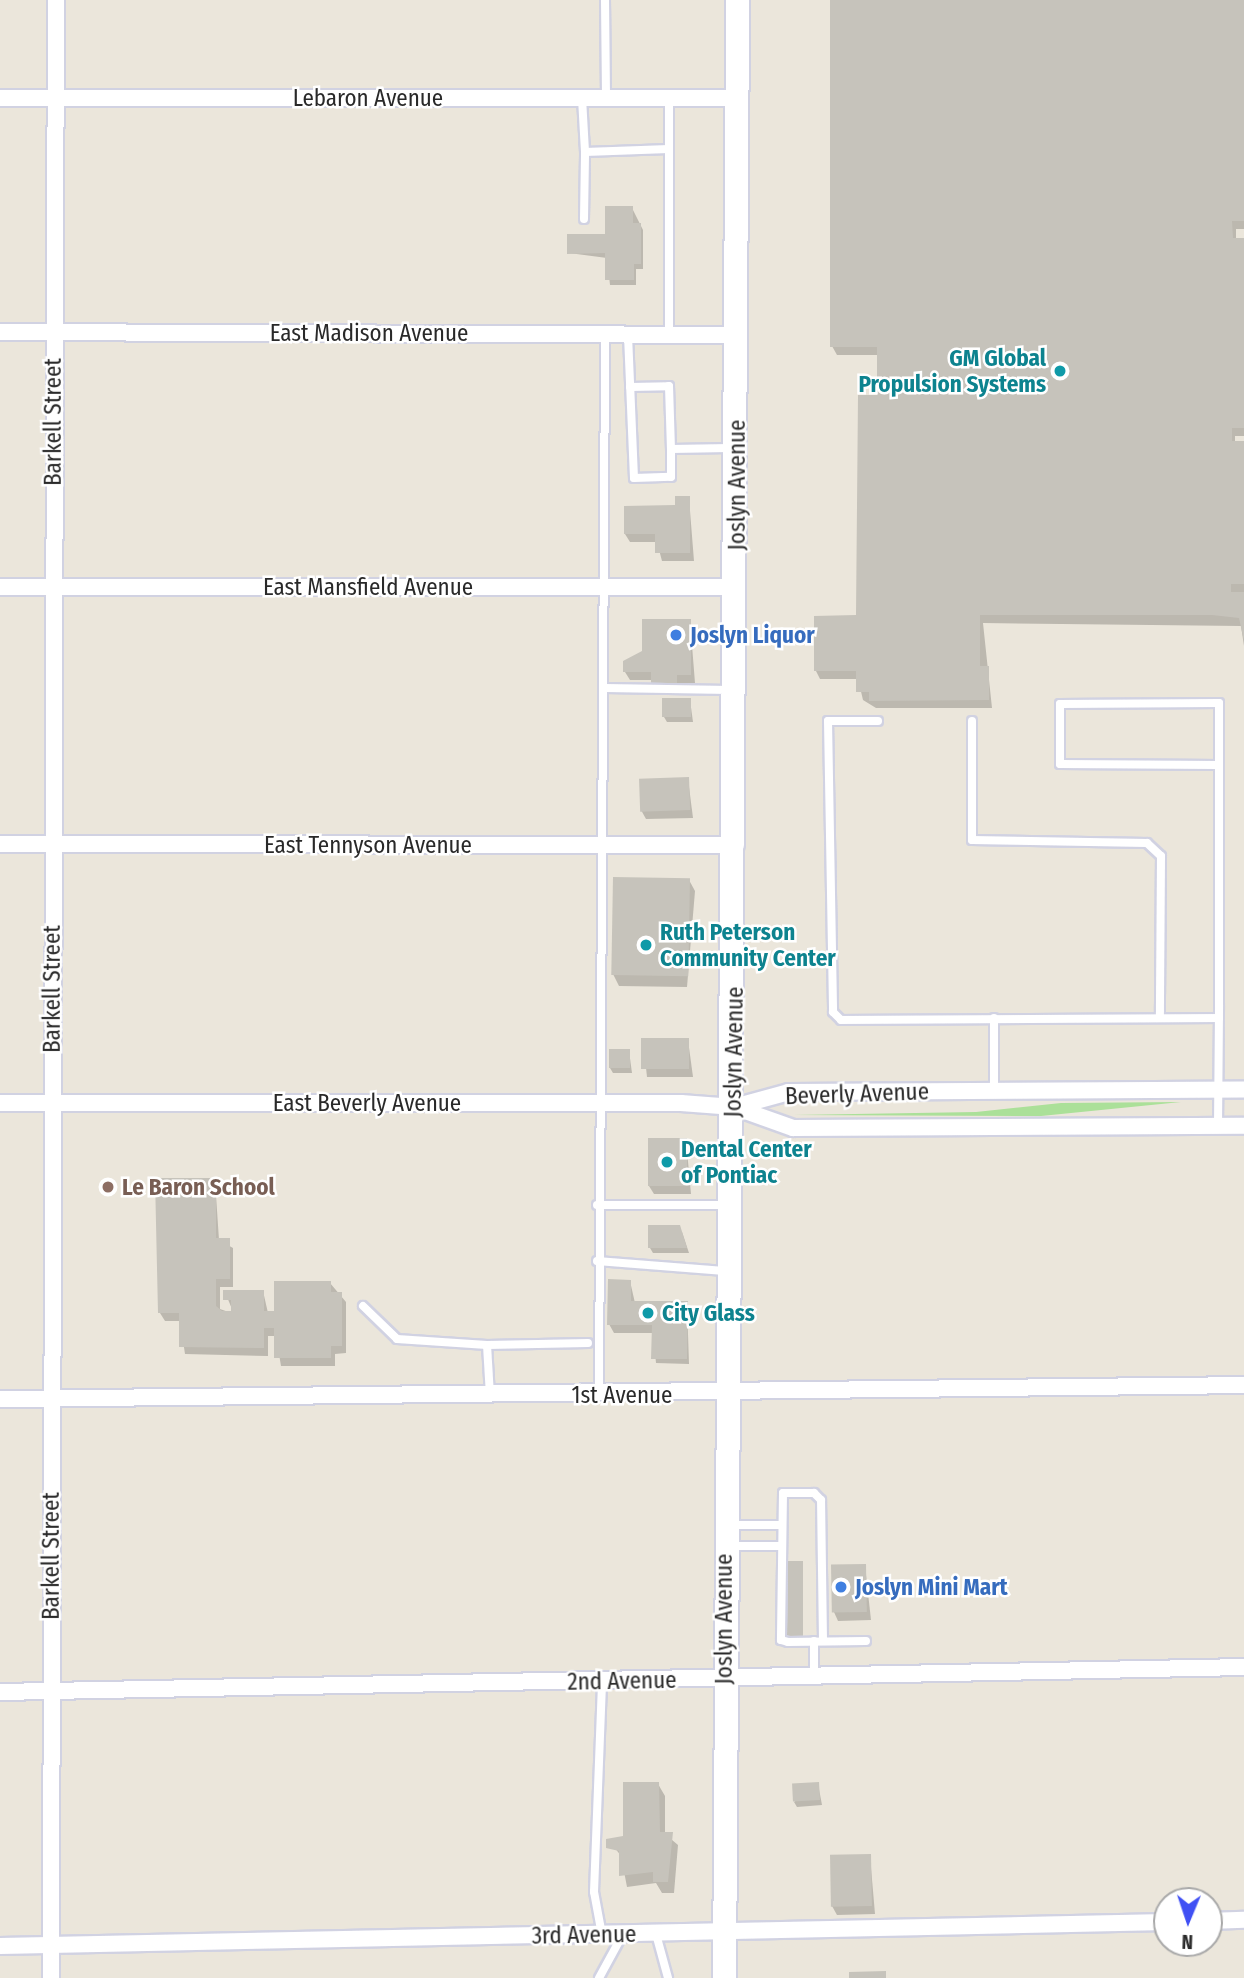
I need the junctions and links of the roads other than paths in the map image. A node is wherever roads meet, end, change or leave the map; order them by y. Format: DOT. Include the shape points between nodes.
graph roads {
  1 [pos="56,0"];
  2 [pos="605,0"];
  3 [pos="737,0"];
  4 [pos="0,97"];
  5 [pos="53,97"];
  6 [pos="582,98"];
  7 [pos="606,98"];
  8 [pos="669,98"];
  9 [pos="737,98"];
  10 [pos="669,149"];
  11 [pos="585,152"];
  12 [pos="584,219"];
  13 [pos="0,332"];
  14 [pos="53,332"];
  15 [pos="605,335"];
  16 [pos="628,335"];
  17 [pos="669,335"];
  18 [pos="737,335"];
  19 [pos="630,387"];
  20 [pos="737,448"];
  21 [pos="671,449"];
  22 [pos="0,587"];
  23 [pos="52,587"];
  24 [pos="606,587"];
  25 [pos="737,587"];
  26 [pos="605,688"];
  27 [pos="736,690"];
  28 [pos="878,721"];
  29 [pos="972,721"];
  30 [pos="1219,765"];
  31 [pos="0,844"];
  32 [pos="52,844"];
  33 [pos="604,845"];
  34 [pos="736,845"];
  35 [pos="993,1018"];
  36 [pos="1160,1018"];
  37 [pos="1219,1018"];
  38 [pos="1218,1090"];
  39 [pos="1244,1090"];
  40 [pos="994,1091"];
  41 [pos="0,1103"];
  42 [pos="52,1103"];
  43 [pos="598,1103"];
  44 [pos="734,1107"];
  45 [pos="1218,1126"];
  46 [pos="1244,1126"];
  47 [pos="597,1205"];
  48 [pos="731,1205"];
  49 [pos="597,1261"];
  50 [pos="728,1271"];
  51 [pos="363,1306"];
  52 [pos="588,1343"];
  53 [pos="487,1345"];
  54 [pos="1244,1385"];
  55 [pos="724,1392"];
  56 [pos="599,1395"];
  57 [pos="490,1396"];
  58 [pos="0,1399"];
  59 [pos="52,1399"];
  60 [pos="779,1525"];
  61 [pos="724,1536"];
  62 [pos="779,1546"];
  63 [pos="818,1641"];
  64 [pos="866,1641"];
  65 [pos="1244,1667"];
  66 [pos="814,1677"];
  67 [pos="724,1679"];
  68 [pos="602,1681"];
  69 [pos="51,1691"];
  70 [pos="0,1692"];
  71 [pos="1244,1920"];
  72 [pos="1223,1921"];
  73 [pos="1153,1922"];
  74 [pos="724,1932"];
  75 [pos="623,1934"];
  76 [pos="656,1934"];
  77 [pos="602,1935"];
  78 [pos="51,1945"];
  79 [pos="0,1946"];
  80 [pos="51,1978"];
  81 [pos="599,1978"];
  82 [pos="668,1978"];
  83 [pos="724,1978"];
  1 -- 5 [label="street, Barkell Street"];
  2 -- 7 [label="lane"];
  3 -- 9 [label="main road, Joslyn Avenue"];
  4 -- 5 [label="street, Lebaron Avenue"];
  5 -- 6 [label="street, Lebaron Avenue"];
  5 -- 14 [label="street, Barkell Street"];
  6 -- 7 [label="street, Lebaron Avenue"];
  6 -- 11 [label="lane"];
  7 -- 8 [label="street, Lebaron Avenue"];
  8 -- 9 [label="street, Lebaron Avenue"];
  8 -- 10 [label="lane"];
  9 -- 18 [label="main road, Joslyn Avenue"];
  10 -- 11 [label="lane"];
  10 -- 17 [label="lane"];
  11 -- 12 [label="lane"];
  13 -- 14 [label="street, East Madison Avenue"];
  14 -- 15 [label="street, East Madison Avenue"];
  14 -- 23 [label="street, Barkell Street"];
  15 -- 16 [label="street, East Madison Avenue"];
  15 -- 24 [label="lane"];
  16 -- 17 [label="street, East Madison Avenue"];
  16 -- 19 [label="lane"];
  17 -- 18 [label="street, East Madison Avenue"];
  18 -- 20 [label="main road, Joslyn Avenue"];
  19 -- 21 [label="lane" via="668,387"];
  19 -- 21 [label="lane" via="634,478 671,477"];
  20 -- 21 [label="lane"];
  20 -- 25 [label="main road, Joslyn Avenue"];
  22 -- 23 [label="street, East Mansfield Avenue"];
  23 -- 24 [label="street, East Mansfield Avenue"];
  23 -- 32 [label="street, Barkell Street"];
  24 -- 25 [label="street, East Mansfield Avenue"];
  24 -- 26 [label="lane"];
  25 -- 27 [label="main road, Joslyn Avenue"];
  26 -- 27 [label="lane"];
  26 -- 33 [label="lane"];
  27 -- 34 [label="main road, Joslyn Avenue"];
  28 -- 35 [label="lane" via="828,721 833,1012 841,1020"];
  29 -- 36 [label="lane" via="972,840 1147,842 1161,856"];
  30 -- 30 [label="lane" via="1219,704 1060,704 1060,764"];
  30 -- 37 [label="lane"];
  31 -- 32 [label="street, East Tennyson Avenue"];
  32 -- 33 [label="street, East Tennyson Avenue"];
  32 -- 42 [label="street, Barkell Street"];
  33 -- 34 [label="street, East Tennyson Avenue"];
  33 -- 43 [label="lane"];
  34 -- 44 [label="main road, Joslyn Avenue"];
  35 -- 36 [label="lane"];
  35 -- 40 [label="lane"];
  36 -- 37 [label="lane"];
  37 -- 38 [label="lane"];
  38 -- 39 [label="street, Beverly Avenue"];
  38 -- 40 [label="street, Beverly Avenue"];
  38 -- 45 [label="lane"];
  40 -- 44 [label="street, Beverly Avenue" via="789,1092"];
  41 -- 42 [label="street, East Beverly Avenue"];
  42 -- 43 [label="street, East Beverly Avenue"];
  42 -- 59 [label="street, Barkell Street"];
  43 -- 44 [label="street, East Beverly Avenue"];
  43 -- 47 [label="lane"];
  44 -- 45 [label="street, Beverly Avenue" via="793,1128"];
  44 -- 48 [label="main road, Joslyn Avenue"];
  45 -- 46 [label="street, Beverly Avenue"];
  47 -- 48 [label="lane"];
  47 -- 49 [label="lane"];
  48 -- 50 [label="main road, Joslyn Avenue"];
  49 -- 50 [label="lane"];
  49 -- 56 [label="lane"];
  50 -- 55 [label="main road, Joslyn Avenue"];
  51 -- 53 [label="lane" via="397,1339"];
  52 -- 53 [label="lane"];
  53 -- 57 [label="lane"];
  54 -- 55 [label="street, 1st Avenue"];
  55 -- 56 [label="street, 1st Avenue"];
  55 -- 61 [label="main road, Joslyn Avenue"];
  56 -- 57 [label="street, 1st Avenue"];
  57 -- 59 [label="street, 1st Avenue"];
  58 -- 59 [label="street, 1st Avenue"];
  59 -- 69 [label="street, Barkell Street"];
  60 -- 61 [label="lane"];
  60 -- 62 [label="lane"];
  60 -- 63 [label="lane" via="783,1493 819,1495"];
  61 -- 62 [label="lane"];
  61 -- 67 [label="main road, Joslyn Avenue"];
  62 -- 63 [label="lane" via="779,1637"];
  63 -- 64 [label="lane"];
  63 -- 66 [label="lane"];
  65 -- 66 [label="street, 2nd Avenue"];
  66 -- 67 [label="street, 2nd Avenue"];
  67 -- 68 [label="street, 2nd Avenue"];
  67 -- 74 [label="main road, Joslyn Avenue"];
  68 -- 69 [label="street, 2nd Avenue"];
  68 -- 77 [label="lane" via="594,1892"];
  69 -- 70 [label="street, 2nd Avenue"];
  69 -- 78 [label="street, Barkell Street"];
  71 -- 72 [label="street"];
  73 -- 74 [label="street, 3rd Avenue"];
  74 -- 76 [label="street, 3rd Avenue"];
  74 -- 83 [label="main road, Joslyn Avenue"];
  75 -- 76 [label="street, 3rd Avenue"];
  75 -- 77 [label="street, 3rd Avenue"];
  75 -- 81 [label="lane"];
  76 -- 82 [label="lane"];
  77 -- 78 [label="street, 3rd Avenue"];
  78 -- 79 [label="street, 3rd Avenue"];
  78 -- 80 [label="street, Barkell Street"];
}
